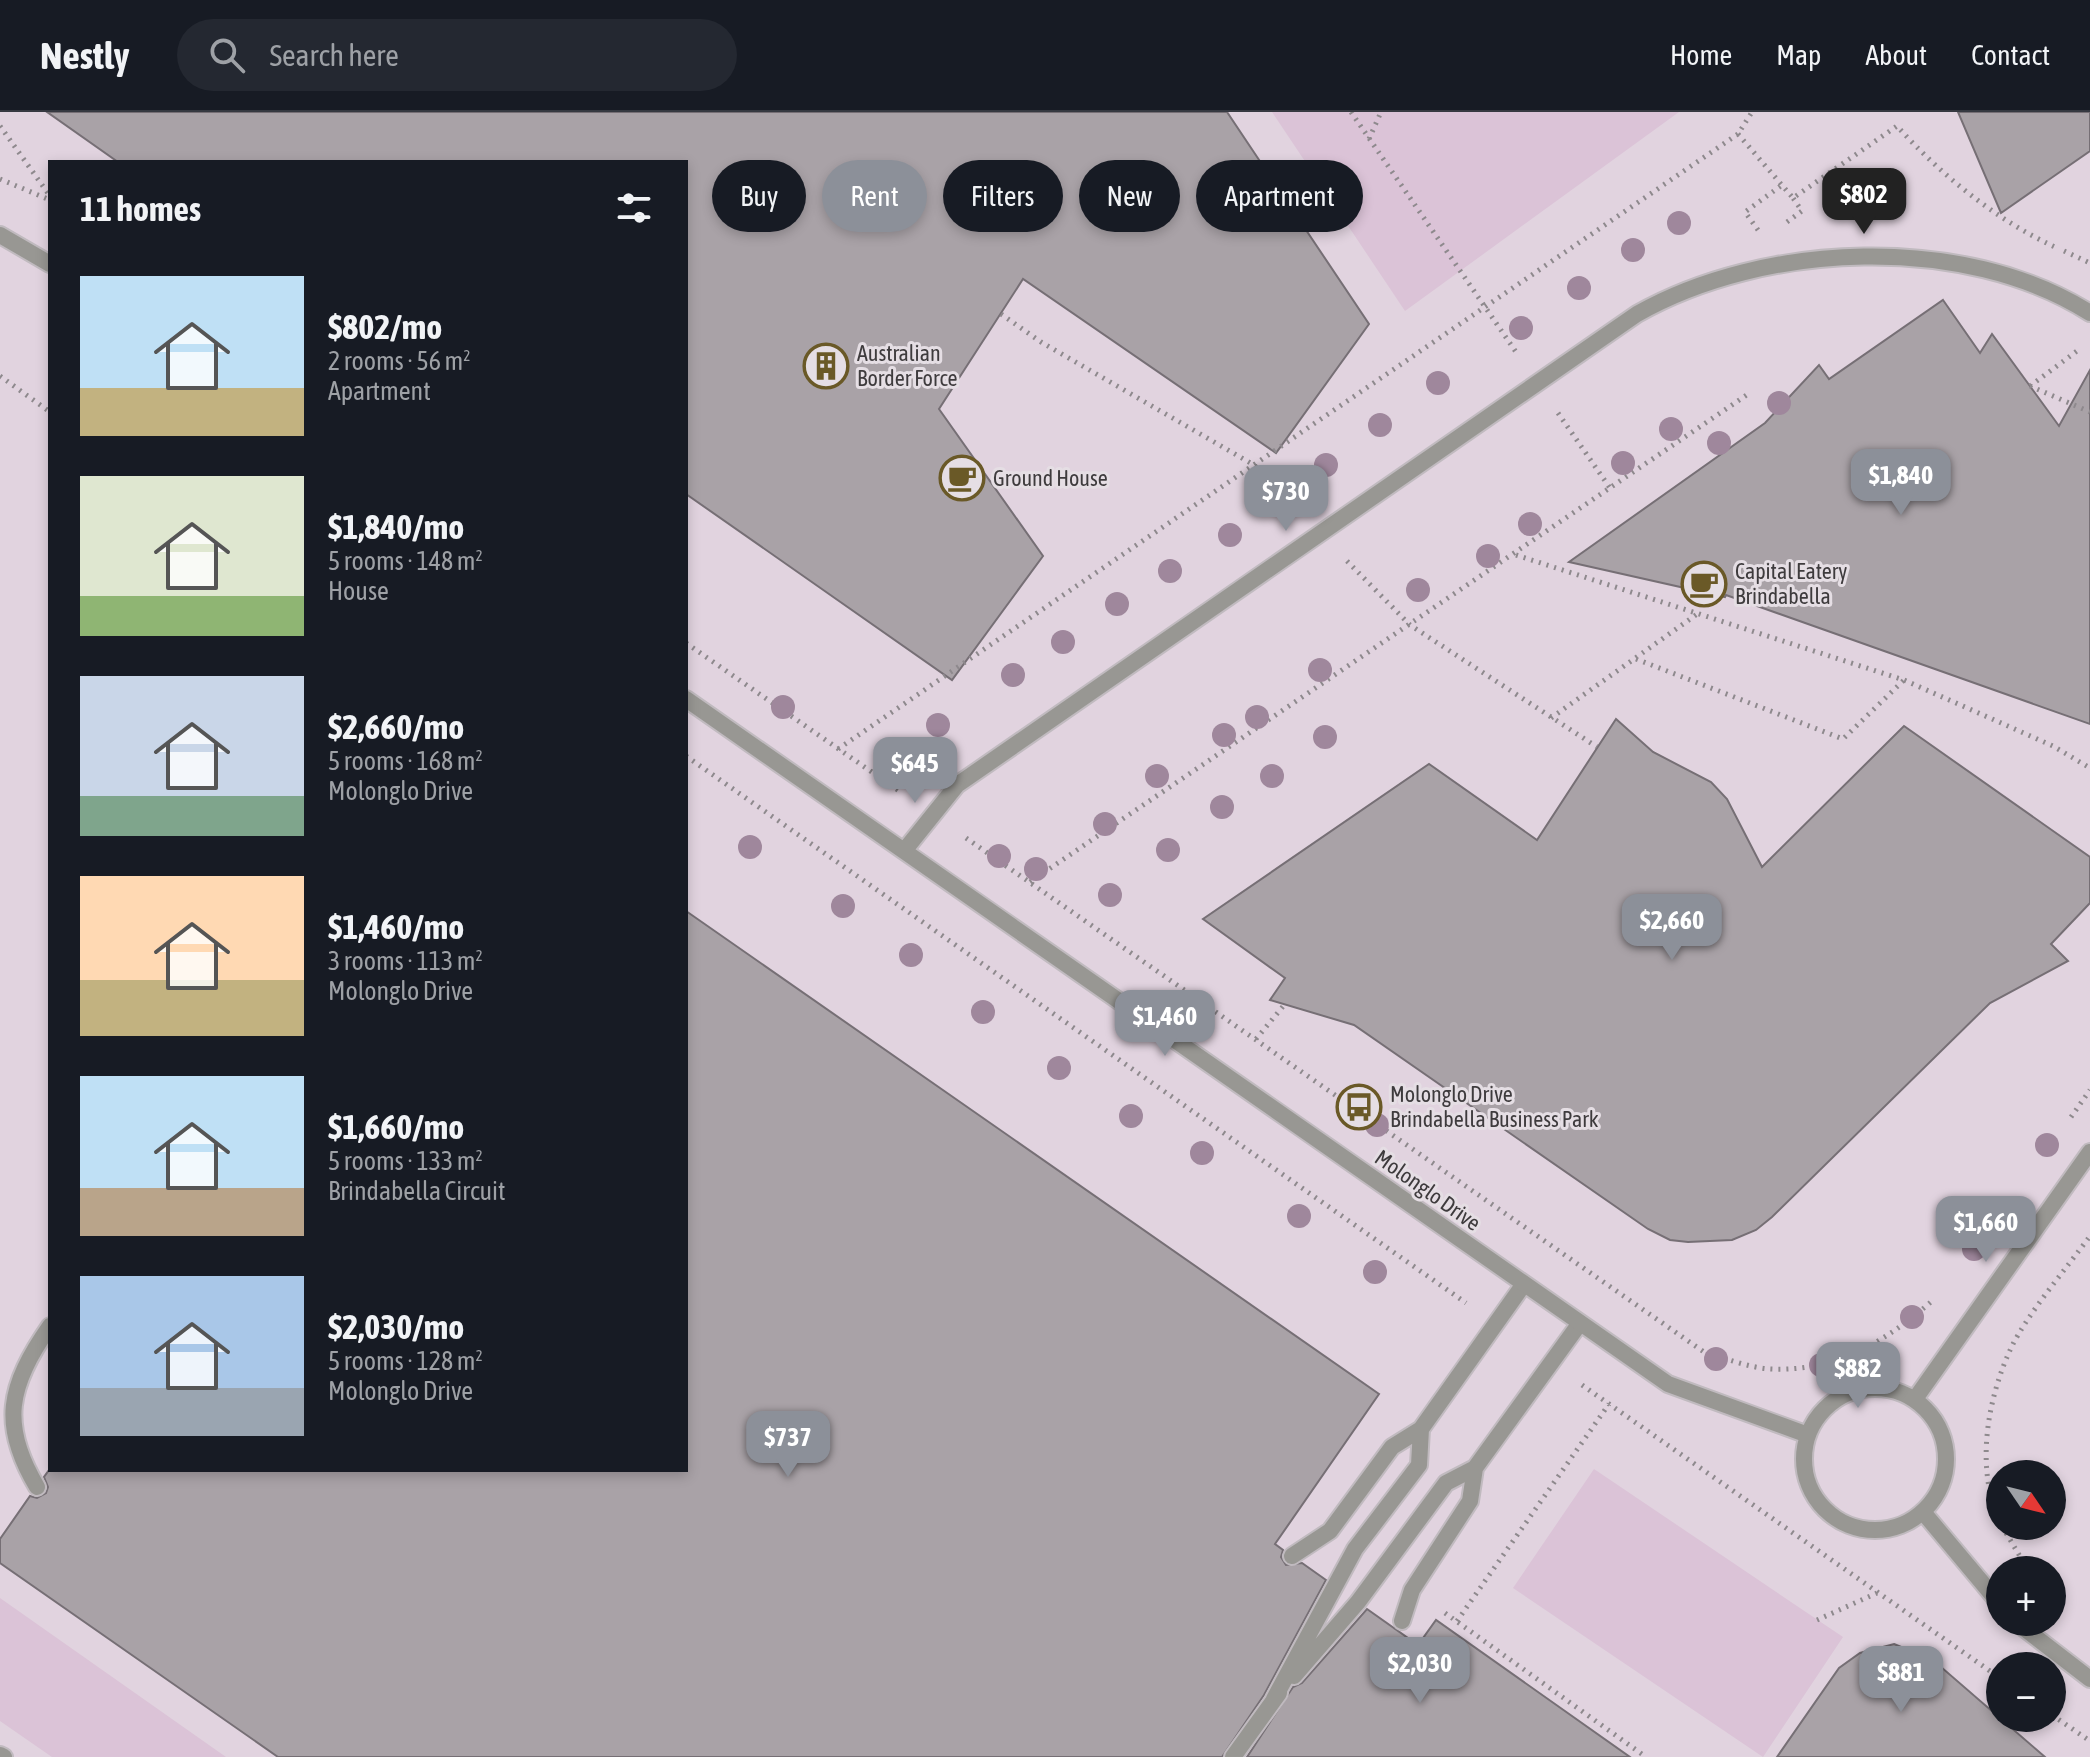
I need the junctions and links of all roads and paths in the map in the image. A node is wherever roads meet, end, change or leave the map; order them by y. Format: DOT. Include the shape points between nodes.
graph roads {
  1 [pos="1351,112"];
  2 [pos="1381,112"];
  3 [pos="1752,112"];
  4 [pos="0,126"];
  5 [pos="1738,134"];
  6 [pos="1369,139"];
  7 [pos="0,179"];
  8 [pos="1782,185"];
  9 [pos="48,195"];
  10 [pos="48,197"];
  11 [pos="1793,198"];
  12 [pos="1777,229"];
  13 [pos="0,235"];
  14 [pos="1764,239"];
  15 [pos="48,263"];
  16 [pos="2090,263"];
  17 [pos="1486,308"];
  18 [pos="2090,313"];
  19 [pos="1001,314"];
  20 [pos="2090,341"];
  21 [pos="0,376"];
  22 [pos="1537,383"];
  23 [pos="1751,392"];
  24 [pos="48,411"];
  25 [pos="2090,412"];
  26 [pos="1254,465"];
  27 [pos="1610,488"];
  28 [pos="1516,555"];
  29 [pos="1701,612"];
  30 [pos="1410,625"];
  31 [pos="688,644"];
  32 [pos="1636,659"];
  33 [pos="1904,680"];
  34 [pos="688,700"];
  35 [pos="1551,718"];
  36 [pos="1597,747"];
  37 [pos="838,749"];
  38 [pos="688,757"];
  39 [pos="2090,768"];
  40 [pos="933,815"];
  41 [pos="904,851"];
  42 [pos="1030,882"];
  43 [pos="1285,1004"];
  44 [pos="1256,1039"];
  45 [pos="2090,1152"];
  46 [pos="2090,1236"];
  47 [pos="1524,1284"];
  48 [pos="1942,1292"];
  49 [pos="1580,1323"];
  50 [pos="1496,1324"];
  51 [pos="48,1329"];
  52 [pos="1551,1363"];
  53 [pos="1915,1399"];
  54 [pos="1609,1404"];
  55 [pos="1421,1429"];
  56 [pos="1808,1435"];
  57 [pos="1987,1460"];
  58 [pos="1475,1468"];
  59 [pos="37,1487"];
  60 [pos="1923,1512"];
  61 [pos="1292,1556"];
  62 [pos="1986,1587"];
  63 [pos="1412,1590"];
  64 [pos="1878,1593"];
  65 [pos="1817,1620"];
  66 [pos="1402,1621"];
  67 [pos="1457,1621"];
  68 [pos="2034,1636"];
  69 [pos="1986,1668"];
  70 [pos="2090,1679"];
  71 [pos="1274,1699"];
  72 [pos="2066,1725"];
  73 [pos="2090,1741"];
  74 [pos="1233,1757"];
  75 [pos="1646,1757"];
  1 -- 6 [label="path"];
  2 -- 6 [label="path"];
  3 -- 5 [label="path"];
  4 -- 9 [label="path"];
  5 -- 8 [label="path"];
  5 -- 17 [label="path"];
  6 -- 17 [label="path"];
  7 -- 10 [label="path"];
  8 -- 11 [label="path"];
  8 -- 14 [label="path" via="1745,212"];
  11 -- 12 [label="path" via="1802,211"];
  11 -- 16 [label="path" via="1897,126 1932,165 2033,237"];
  13 -- 15 [label="street"];
  17 -- 22 [label="path"];
  17 -- 26 [label="path"];
  18 -- 22 [label="street" via="2026,283 1952,262 1898,255 1839,257 1723,279 1667,297"];
  19 -- 26 [label="path"];
  20 -- 25 [label="path" via="2030,386"];
  21 -- 24 [label="path"];
  22 -- 27 [label="path"];
  22 -- 40 [label="street" via="957,785"];
  23 -- 27 [label="path"];
  26 -- 37 [label="path"];
  27 -- 28 [label="path"];
  28 -- 29 [label="path"];
  28 -- 30 [label="path"];
  29 -- 32 [label="path"];
  29 -- 33 [label="path"];
  30 -- 35 [label="path"];
  30 -- 42 [label="path"];
  31 -- 37 [label="path"];
  32 -- 33 [label="path" via="1843,739"];
  32 -- 35 [label="path"];
  33 -- 39 [label="path" via="2053,746"];
  34 -- 41 [label="street, Molonglo Drive"];
  35 -- 36 [label="path"];
  37 -- 40 [label="path"];
  38 -- 50 [label="path"];
  40 -- 41 [label="street"];
  40 -- 42 [label="path"];
  41 -- 47 [label="street, Molonglo Drive"];
  42 -- 44 [label="path"];
  43 -- 44 [label="path"];
  44 -- 48 [label="path" via="1704,1352 1770,1369 1844,1360 1897,1331"];
  45 -- 53 [label="street"];
  46 -- 57 [label="path" via="2012,1346 1992,1399"];
  47 -- 49 [label="street, Molonglo Drive"];
  47 -- 50 [label="street"];
  49 -- 52 [label="street"];
  49 -- 56 [label="street, Molonglo Drive" via="1668,1384"];
  50 -- 55 [label="street"];
  51 -- 59 [label="street" via="11,1383 1,1411 7,1452"];
  52 -- 54 [label="path"];
  52 -- 58 [label="street"];
  53 -- 56 [label="street" via="1888,1388 1848,1392 1824,1410"];
  53 -- 60 [label="street" via="1943,1435 1947,1462 1940,1490"];
  54 -- 64 [label="path"];
  54 -- 67 [label="path"];
  55 -- 61 [label="street" via="1392,1447 1330,1531"];
  55 -- 71 [label="street" via="1419,1465 1355,1549"];
  56 -- 60 [label="street" via="1804,1461 1809,1488 1825,1510 1847,1525 1873,1531 1900,1527"];
  58 -- 63 [label="street" via="1470,1501"];
  58 -- 71 [label="street" via="1446,1483 1358,1602"];
  60 -- 62 [label="street"];
  63 -- 66 [label="street"];
  63 -- 67 [label="path"];
  64 -- 65 [label="path"];
  64 -- 69 [label="path"];
  67 -- 75 [label="path"];
  68 -- 70 [label="street"];
  71 -- 74 [label="street"];
  72 -- 73 [label="path"];
}
